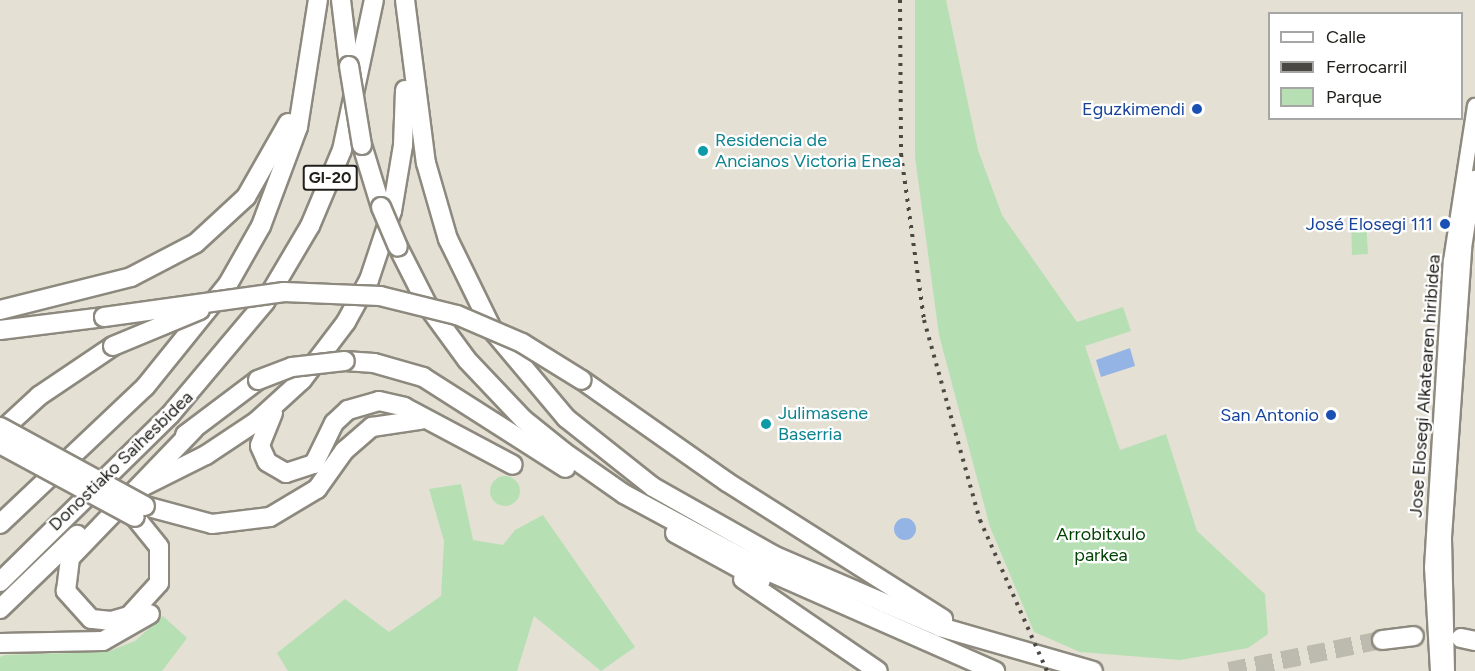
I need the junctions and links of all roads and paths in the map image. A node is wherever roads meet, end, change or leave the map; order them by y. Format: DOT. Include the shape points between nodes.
graph roads {
  1 [pos="318,0"];
  2 [pos="341,0"];
  3 [pos="374,0"];
  4 [pos="400,0"];
  5 [pos="405,0"];
  6 [pos="308,84"];
  7 [pos="1475,106"];
  8 [pos="1475,178"];
  9 [pos="253,295"];
  10 [pos="0,310"];
  11 [pos="0,330"];
  12 [pos="281,402"];
  13 [pos="420,420"];
  14 [pos="0,427"];
  15 [pos="194,429"];
  16 [pos="0,432"];
  17 [pos="0,444"];
  18 [pos="513,465"];
  19 [pos="598,476"];
  20 [pos="138,489"];
  21 [pos="633,507"];
  22 [pos="140,512"];
  23 [pos="0,524"];
  24 [pos="725,563"];
  25 [pos="0,582"];
  26 [pos="0,609"];
  27 [pos="970,636"];
  28 [pos="1413,636"];
  29 [pos="829,637"];
  30 [pos="1382,640"];
  31 [pos="0,643"];
  32 [pos="930,646"];
  33 [pos="852,671"];
  34 [pos="878,671"];
  35 [pos="995,671"];
  36 [pos="1093,671"];
  37 [pos="1438,671"];
  38 [pos="1448,671"];
  1 -- 6 [label="highway, GI-20"];
  2 -- 19 [label="highway, bridge" via="362,146 381,207 429,308 467,360 523,419"];
  3 -- 25 [label="highway, Donostiako Saihesbidea / GI-20" via="355,106 325,192 290,261 238,338 170,415"];
  4 -- 12 [label="highway" via="405,114 392,211 369,280 346,322"];
  5 -- 27 [label="highway" via="426,163 448,239 483,315 537,388 606,453 704,519 874,600"];
  6 -- 10 [label="highway" via="264,173 222,222 196,243 123,280"];
  6 -- 23 [label="highway, Donostiako Saihesbidea / GI-20" via="282,176 228,284 145,387"];
  7 -- 37 [label="main road, Jose Elosegi Alkatearen hiribidea" via="1451,261 1433,536"];
  8 -- 38 [label="main road, Jose Elosegi Alkatearen hiribidea" via="1464,248 1444,537"];
  9 -- 11 [label="highway, bridge"];
  9 -- 16 [label="highway, bridge" via="182,316 113,346 39,396"];
  9 -- 27 [label="highway, bridge" via="322,291 410,302 522,343 582,380 727,482"];
  12 -- 13 [label="highway" via="266,422 260,446 267,462 286,473 314,464 334,423 356,405 389,402"];
  12 -- 20 [label="highway" via="206,455"];
  13 -- 18 [label="highway"];
  13 -- 22 [label="highway" via="386,422 361,434 317,489 270,517 212,524"];
  14 -- 22 [label="highway, bridge"];
  15 -- 20 [label="highway"];
  15 -- 21 [label="highway, bridge" via="258,380 292,367 345,361 397,368 456,394 611,498"];
  15 -- 26 [label="highway"];
  17 -- 22 [label="highway, bridge"];
  19 -- 21 [label="highway"];
  19 -- 32 [label="highway" via="761,568"];
  20 -- 22 [label="highway" via="75,550 65,570 66,591 91,619 111,621 129,616 159,583 159,547"];
  21 -- 24 [label="highway"];
  22 -- 31 [label="highway" via="165,534 173,564 168,588 146,618 103,641"];
  24 -- 29 [label="highway"];
  24 -- 32 [label="highway" via="836,617"];
  27 -- 36 [label="highway"];
  28 -- 30 [label="highway"];
  29 -- 33 [label="highway"];
  29 -- 34 [label="highway"];
  32 -- 35 [label="highway"];
}
